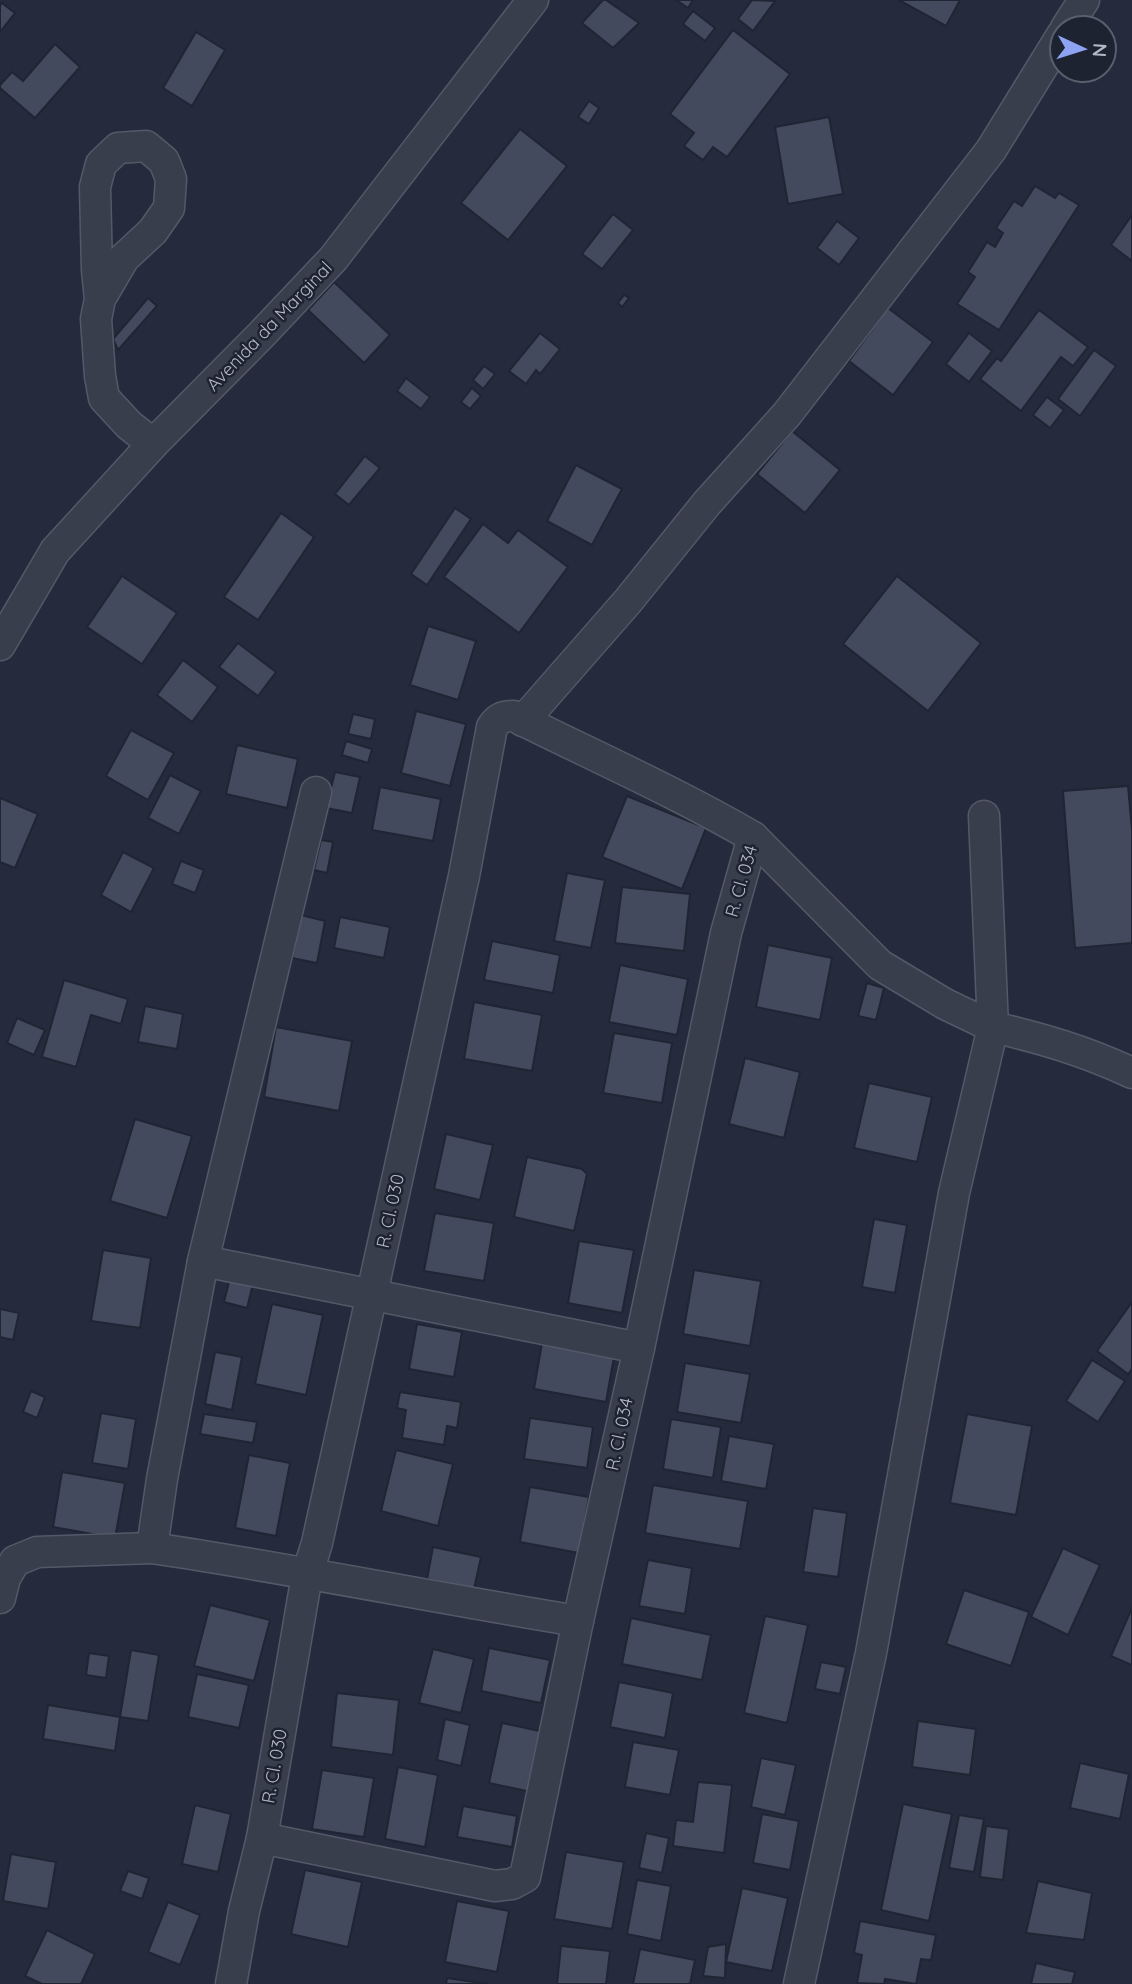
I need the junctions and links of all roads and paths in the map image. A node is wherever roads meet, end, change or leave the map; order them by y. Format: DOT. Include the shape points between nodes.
graph roads {
  1 [pos="533,0"];
  2 [pos="1048,58"];
  3 [pos="100,299"];
  4 [pos="153,444"];
  5 [pos="0,645"];
  6 [pos="523,721"];
  7 [pos="316,792"];
  8 [pos="984,816"];
  9 [pos="753,837"];
  10 [pos="993,1027"];
  11 [pos="1132,1073"];
  12 [pos="203,1261"];
  13 [pos="372,1294"];
  14 [pos="639,1348"];
  15 [pos="152,1548"];
  16 [pos="307,1575"];
  17 [pos="0,1598"];
  18 [pos="578,1621"];
  19 [pos="262,1838"];
  20 [pos="230,1984"];
  21 [pos="799,1984"];
  1 -- 4 [label="street, Avenida da Marginal" via="333,260"];
  2 -- 6 [label="street" via="991,150 787,414"];
  3 -- 3 [label="street" via="124,258 169,208 171,179 164,161 146,146 118,148 101,164 95,187"];
  3 -- 4 [label="street" via="96,319 104,398"];
  4 -- 5 [label="street, Avenida da Marginal" via="55,551"];
  6 -- 9 [label="street"];
  6 -- 13 [label="street, R. Cl. 030" via="514,716 498,720 488,742 464,876"];
  7 -- 12 [label="street"];
  8 -- 10 [label="street"];
  9 -- 10 [label="street, R. Cl. 034" via="880,965"];
  9 -- 14 [label="street, R. Cl. 034" via="726,933"];
  10 -- 11 [label="street, R. Cl. 034" via="1051,1040"];
  10 -- 21 [label="street" via="954,1193 871,1653"];
  12 -- 13 [label="street"];
  12 -- 15 [label="street"];
  13 -- 14 [label="street"];
  13 -- 16 [label="street, R. Cl. 030"];
  14 -- 18 [label="street, R. Cl. 034"];
  15 -- 16 [label="street"];
  15 -- 17 [label="street" via="37,1552 15,1561"];
  16 -- 18 [label="street"];
  16 -- 19 [label="street, R. Cl. 030"];
  18 -- 19 [label="street, R. Cl. 034" via="525,1877 495,1886"];
  19 -- 20 [label="street, R. Cl. 030"];
}
